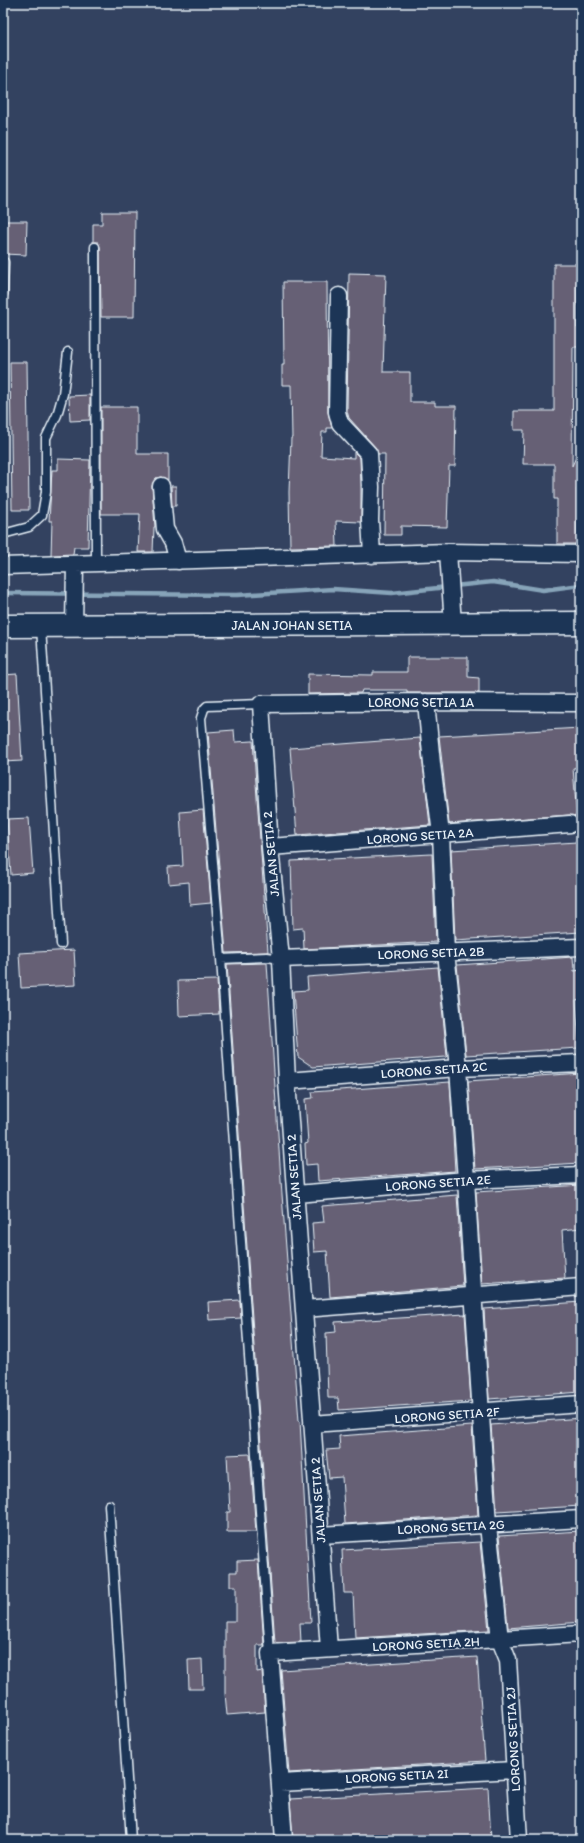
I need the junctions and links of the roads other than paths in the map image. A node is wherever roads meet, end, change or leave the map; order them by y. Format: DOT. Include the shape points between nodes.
graph roads {
  1 [pos="95,247"];
  2 [pos="4,262"];
  3 [pos="3,294"];
  4 [pos="339,296"];
  5 [pos="68,352"];
  6 [pos="162,486"];
  7 [pos="3,534"];
  8 [pos="581,554"];
  9 [pos="372,555"];
  10 [pos="449,557"];
  11 [pos="178,561"];
  12 [pos="96,563"];
  13 [pos="3,566"];
  14 [pos="75,570"];
  15 [pos="453,613"];
  16 [pos="74,616"];
  17 [pos="581,623"];
  18 [pos="3,626"];
  19 [pos="41,627"];
  20 [pos="426,702"];
  21 [pos="581,703"];
  22 [pos="261,704"];
  23 [pos="570,824"];
  24 [pos="441,834"];
  25 [pos="270,847"];
  26 [pos="61,944"];
  27 [pos="581,947"];
  28 [pos="446,952"];
  29 [pos="221,959"];
  30 [pos="281,959"];
  31 [pos="581,1063"];
  32 [pos="458,1068"];
  33 [pos="287,1081"];
  34 [pos="581,1175"];
  35 [pos="466,1180"];
  36 [pos="296,1194"];
  37 [pos="581,1287"];
  38 [pos="473,1296"];
  39 [pos="304,1309"];
  40 [pos="581,1404"];
  41 [pos="482,1412"];
  42 [pos="312,1424"];
  43 [pos="109,1506"];
  44 [pos="581,1519"];
  45 [pos="488,1525"];
  46 [pos="321,1535"];
  47 [pos="581,1634"];
  48 [pos="500,1640"];
  49 [pos="329,1649"];
  50 [pos="270,1653"];
  51 [pos="514,1770"];
  52 [pos="280,1783"];
  53 [pos="131,1840"];
  54 [pos="284,1840"];
  55 [pos="519,1840"];
  1 -- 12 [label="lane"];
  2 -- 3 [label="lane"];
  4 -- 9 [label="street" via="337,412 340,423 369,454"];
  5 -- 7 [label="lane" via="63,394 46,438 46,492 42,515 29,527"];
  6 -- 11 [label="street" via="165,530 173,542"];
  8 -- 10 [label="street"];
  9 -- 10 [label="street"];
  9 -- 11 [label="street"];
  10 -- 15 [label="street"];
  11 -- 12 [label="street"];
  12 -- 14 [label="street"];
  13 -- 14 [label="street"];
  14 -- 16 [label="street"];
  15 -- 16 [label="main road, JALAN JOHAN SETIA"];
  15 -- 17 [label="main road, JALAN JOHAN SETIA"];
  16 -- 19 [label="main road, JALAN JOHAN SETIA"];
  18 -- 19 [label="main road, JALAN JOHAN SETIA"];
  19 -- 26 [label="lane"];
  20 -- 21 [label="street, LORONG SETIA 1A"];
  20 -- 22 [label="street, LORONG SETIA 1A"];
  20 -- 24 [label="street, LORONG SETIA 2J"];
  22 -- 25 [label="street, JALAN SETIA 2"];
  22 -- 29 [label="lane" via="207,706 201,713"];
  23 -- 24 [label="street, LORONG SETIA 2A"];
  24 -- 25 [label="street, LORONG SETIA 2A"];
  24 -- 28 [label="street, LORONG SETIA 2J"];
  25 -- 30 [label="street, JALAN SETIA 2"];
  27 -- 28 [label="street, LORONG SETIA 2B"];
  28 -- 30 [label="street, LORONG SETIA 2B"];
  28 -- 32 [label="street, LORONG SETIA 2J"];
  29 -- 30 [label="lane"];
  29 -- 50 [label="lane"];
  30 -- 33 [label="street, JALAN SETIA 2"];
  31 -- 32 [label="street, LORONG SETIA 2C"];
  32 -- 33 [label="street, LORONG SETIA 2C"];
  32 -- 35 [label="street, LORONG SETIA 2J"];
  33 -- 36 [label="street, JALAN SETIA 2"];
  34 -- 35 [label="street, LORONG SETIA 2E"];
  35 -- 36 [label="street, LORONG SETIA 2E"];
  35 -- 38 [label="street, LORONG SETIA 2J"];
  36 -- 39 [label="street, JALAN SETIA 2"];
  37 -- 38 [label="street"];
  38 -- 39 [label="street"];
  38 -- 41 [label="street, LORONG SETIA 2J"];
  39 -- 42 [label="street, JALAN SETIA 2"];
  40 -- 41 [label="street, LORONG SETIA 2F"];
  41 -- 42 [label="street, LORONG SETIA 2F"];
  41 -- 45 [label="street, LORONG SETIA 2J"];
  42 -- 46 [label="street, JALAN SETIA 2"];
  43 -- 53 [label="lane"];
  44 -- 45 [label="street, LORONG SETIA 2G"];
  45 -- 46 [label="street, LORONG SETIA 2G"];
  45 -- 48 [label="street, LORONG SETIA 2J"];
  46 -- 49 [label="street, JALAN SETIA 2"];
  47 -- 48 [label="street, LORONG SETIA 2H"];
  48 -- 49 [label="street, LORONG SETIA 2H"];
  48 -- 51 [label="street, LORONG SETIA 2J" via="508,1660"];
  49 -- 50 [label="street, LORONG SETIA 2H"];
  50 -- 52 [label="street"];
  51 -- 52 [label="street, LORONG SETIA 2I"];
  51 -- 55 [label="street, LORONG SETIA 2J"];
  52 -- 54 [label="street"];
}
